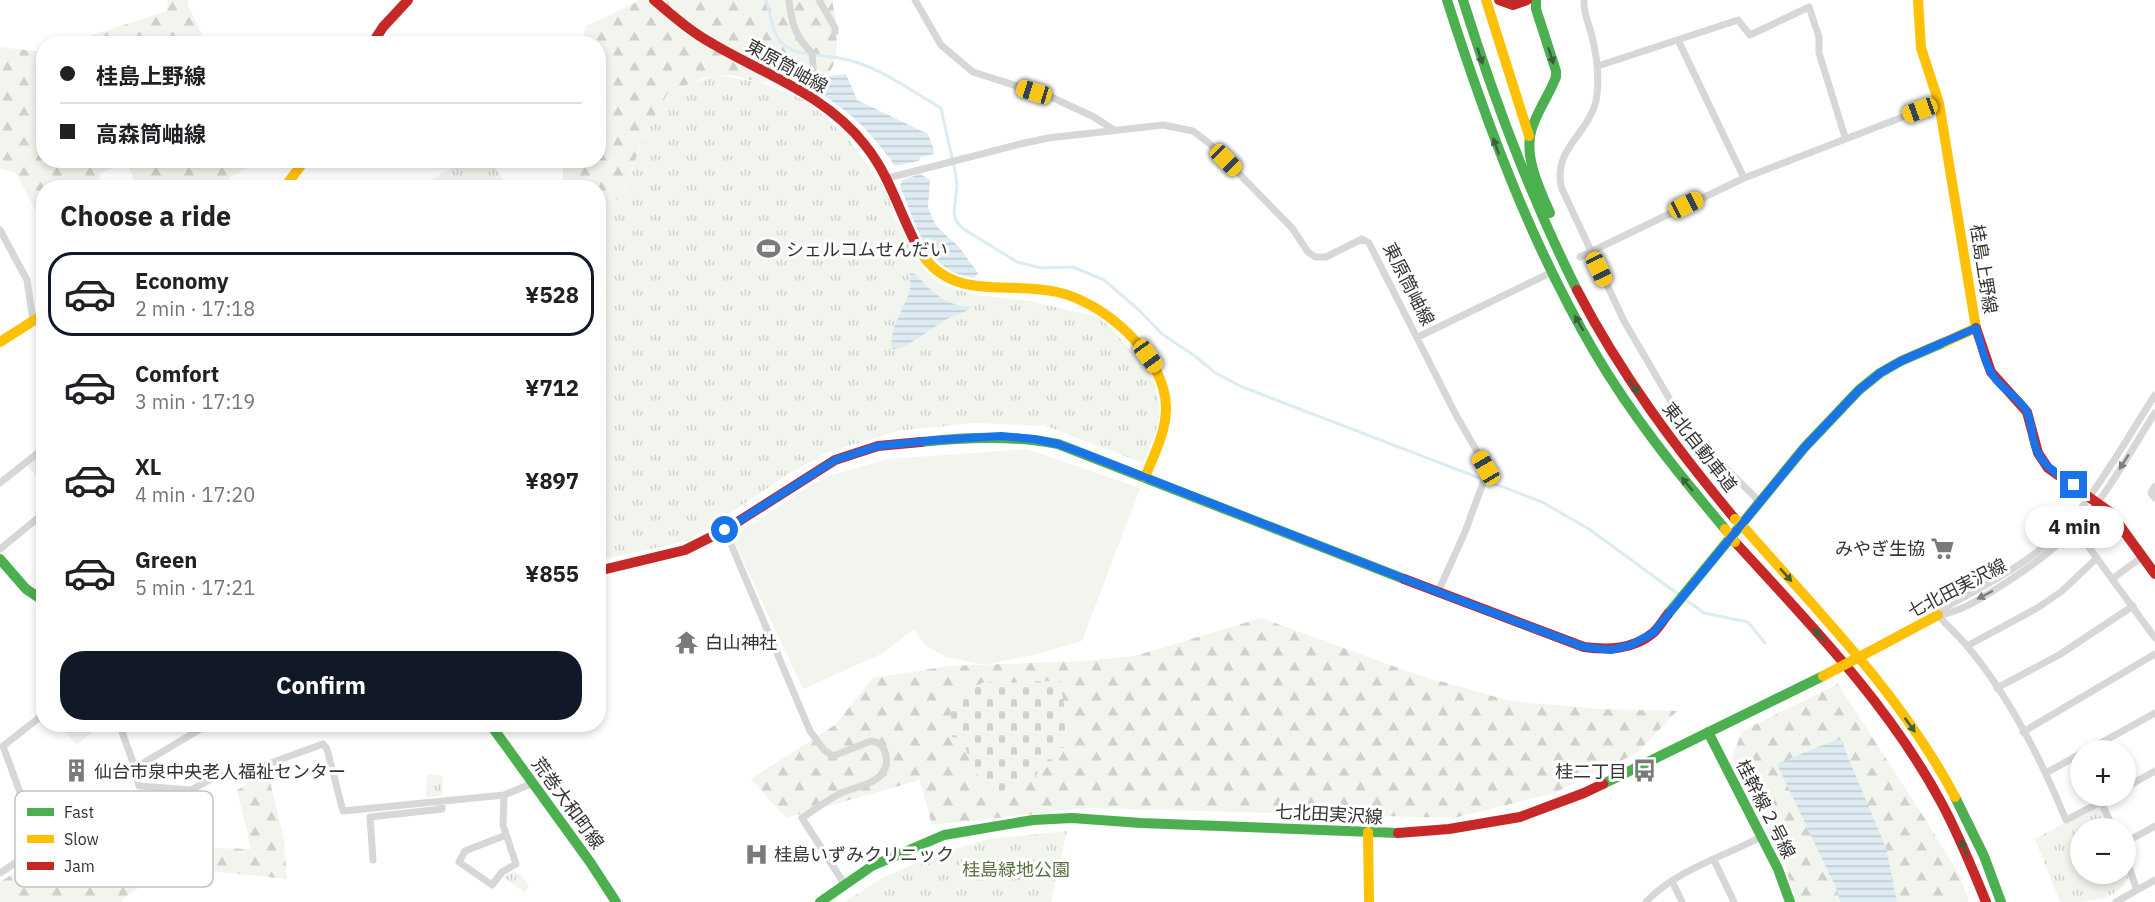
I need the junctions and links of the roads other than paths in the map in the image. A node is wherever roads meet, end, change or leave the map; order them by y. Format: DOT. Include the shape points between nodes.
graph roads {
  1 [pos="408,0"];
  2 [pos="654,0"];
  3 [pos="789,0"];
  4 [pos="819,0"];
  5 [pos="915,0"];
  6 [pos="1447,0"];
  7 [pos="1463,0"];
  8 [pos="1486,0"];
  9 [pos="1499,0"];
  10 [pos="1527,0"];
  11 [pos="1536,0"];
  12 [pos="1584,0"];
  13 [pos="1918,0"];
  14 [pos="835,32"];
  15 [pos="377,36"];
  16 [pos="1678,40"];
  17 [pos="1598,66"];
  18 [pos="809,94"];
  19 [pos="1939,103"];
  20 [pos="1114,130"];
  21 [pos="1529,136"];
  22 [pos="1845,137"];
  23 [pos="1744,177"];
  24 [pos="888,178"];
  25 [pos="0,230"];
  26 [pos="1591,252"];
  27 [pos="1581,257"];
  28 [pos="1546,275"];
  29 [pos="1583,301"];
  30 [pos="36,319"];
  31 [pos="33,321"];
  32 [pos="1976,328"];
  33 [pos="1418,337"];
  34 [pos="0,342"];
  35 [pos="2155,395"];
  36 [pos="2155,413"];
  37 [pos="36,454"];
  38 [pos="1145,477"];
  39 [pos="0,483"];
  40 [pos="2155,486"];
  41 [pos="2155,498"];
  42 [pos="2094,499"];
  43 [pos="1759,501"];
  44 [pos="36,520"];
  45 [pos="725,530"];
  46 [pos="2088,546"];
  47 [pos="0,549"];
  48 [pos="2142,557"];
  49 [pos="2097,558"];
  50 [pos="0,559"];
  51 [pos="606,569"];
  52 [pos="2155,574"];
  53 [pos="2112,579"];
  54 [pos="1438,592"];
  55 [pos="36,595"];
  56 [pos="2133,606"];
  57 [pos="1938,615"];
  58 [pos="2155,638"];
  59 [pos="1967,646"];
  60 [pos="2155,654"];
  61 [pos="1998,688"];
  62 [pos="2155,713"];
  63 [pos="36,720"];
  64 [pos="122,732"];
  65 [pos="196,732"];
  66 [pos="496,732"];
  67 [pos="1708,732"];
  68 [pos="2023,732"];
  69 [pos="2106,740"];
  70 [pos="2070,760"];
  71 [pos="135,768"];
  72 [pos="2155,771"];
  73 [pos="2046,773"];
  74 [pos="2136,782"];
  75 [pos="533,783"];
  76 [pos="20,791"];
  77 [pos="504,795"];
  78 [pos="442,801"];
  79 [pos="2093,806"];
  80 [pos="2155,826"];
  81 [pos="1368,832"];
  82 [pos="506,835"];
  83 [pos="2136,836"];
  84 [pos="1761,837"];
  85 [pos="374,860"];
  86 [pos="1714,860"];
  87 [pos="15,863"];
  88 [pos="0,873"];
  89 [pos="2155,880"];
  90 [pos="1672,881"];
  91 [pos="2135,884"];
  92 [pos="845,885"];
  93 [pos="2137,890"];
  94 [pos="616,902"];
  95 [pos="819,902"];
  96 [pos="1369,902"];
  97 [pos="1646,902"];
  98 [pos="1682,902"];
  99 [pos="1734,902"];
  100 [pos="1790,902"];
  101 [pos="1986,902"];
  102 [pos="2001,902"];
  103 [pos="2116,902"];
  1 -- 15 [label="main road"];
  2 -- 18 [label="main road, 東原筒岫線" via="711,44"];
  3 -- 18 [label="street" via="795,31 813,56 814,78"];
  4 -- 14 [label="street"];
  5 -- 20 [label="street" via="940,45 973,72 1049,96"];
  101 -- 6 [label="main road, 東北自動車道, one-way, bridge" via="1943,805 1898,733 1832,650 1725,530 1647,432 1596,354 1569,307 1502,163"];
  7 -- 29 [label="main road, 東北自動車道, one-way" via="1514,152"];
  8 -- 21 [label="main road"];
  9 -- 10 [label="main road" via="1513,6"];
  11 -- 21 [label="main road, one-way" via="1556,77"];
  12 -- 17 [label="street"];
  13 -- 19 [label="main road, 桂島上野線" via="1921,48"];
  16 -- 17 [label="street"];
  16 -- 22 [label="street" via="1738,20 1750,35 1809,7"];
  16 -- 23 [label="street"];
  17 -- 26 [label="street" via="1592,113 1563,157 1559,172 1562,189"];
  18 -- 24 [label="main road, 東原筒岫線" via="856,134"];
  19 -- 22 [label="street"];
  19 -- 32 [label="main road, 桂島上野線"];
  20 -- 24 [label="street, 東原筒岫線" via="1020,144"];
  20 -- 33 [label="street, 東原筒岫線" via="1163,125 1201,136 1275,209 1315,257 1326,257 1362,239 1369,243"];
  21 -- 29 [label="main road" via="1537,180 1576,272"];
  22 -- 23 [label="street"];
  23 -- 26 [label="street"];
  24 -- 38 [label="main road, 東原筒岫線" via="920,251 943,276 964,284 1034,289 1075,297 1106,314 1148,356 1162,381 1167,414"];
  25 -- 31 [label="street" via="27,280"];
  26 -- 27 [label="street"];
  26 -- 43 [label="street" via="1624,321 1676,410 1701,444"];
  28 -- 33 [label="street"];
  29 -- 102 [label="main road, 東北自動車道, one-way, bridge" via="1610,348 1689,463 1911,725 1968,820"];
  30 -- 31 [label="main road"];
  31 -- 34 [label="main road"];
  32 -- 42 [label="main road" via="1994,377 2026,411 2040,460"];
  32 -- 43 [label="main road, 桂島上野線" via="1880,373 1804,448"];
  33 -- 54 [label="street, 東原筒岫線" via="1486,468 1465,532"];
  35 -- 42 [label="street"];
  36 -- 42 [label="street, 七北田実沢線, one-way"];
  37 -- 39 [label="street"];
  38 -- 45 [label="main road" via="1058,444 1034,439 1001,436 878,446 835,460"];
  38 -- 54 [label="main road"];
  40 -- 41 [label="street" via="2151,493"];
  42 -- 48 [label="main road" via="2110,512"];
  42 -- 57 [label="street, 七北田実沢線" via="2069,533 2018,575 1988,594"];
  43 -- 54 [label="main road, 桂島上野線" via="1653,633 1631,645 1611,650 1584,647"];
  44 -- 47 [label="street"];
  45 -- 51 [label="main road" via="685,550"];
  45 -- 92 [label="street" via="810,731 833,756 871,741 883,747 886,754 885,768 878,778 838,794 802,818"];
  46 -- 49 [label="street"];
  48 -- 52 [label="main road"];
  48 -- 53 [label="street"];
  49 -- 53 [label="street"];
  49 -- 59 [label="street" via="2039,608"];
  50 -- 55 [label="main road"];
  53 -- 56 [label="street"];
  56 -- 58 [label="street"];
  56 -- 61 [label="street" via="2059,655"];
  57 -- 59 [label="street"];
  57 -- 67 [label="main road, 七北田実沢線, bridge"];
  59 -- 61 [label="street"];
  60 -- 68 [label="street"];
  61 -- 68 [label="street"];
  62 -- 69 [label="street"];
  63 -- 76 [label="street" via="3,746"];
  64 -- 71 [label="street"];
  65 -- 71 [label="street"];
  66 -- 75 [label="main road, 荒巻大和町線"];
  67 -- 81 [label="main road, 七北田実沢線" via="1584,793 1520,817 1439,831"];
  67 -- 84 [label="main road, 桂幹線２号線"];
  68 -- 73 [label="street"];
  70 -- 73 [label="street"];
  71 -- 78 [label="street" via="139,786 191,790 218,776 235,776 323,744 343,811"];
  72 -- 74 [label="street"];
  73 -- 79 [label="street" via="2066,820"];
  75 -- 77 [label="street"];
  75 -- 94 [label="main road, 荒巻大和町線"];
  77 -- 78 [label="street"];
  77 -- 82 [label="street"];
  78 -- 85 [label="street" via="442,809 370,817"];
  80 -- 83 [label="street"];
  81 -- 92 [label="main road, 七北田実沢線" via="1072,818 1033,820 944,835 872,866"];
  81 -- 96 [label="main road"];
  82 -- 82 [label="street" via="516,864 502,872 492,885 459,862 465,851"];
  84 -- 86 [label="street"];
  84 -- 100 [label="main road, 桂幹線２号線"];
  86 -- 90 [label="street"];
  86 -- 99 [label="street"];
  87 -- 88 [label="street"];
  89 -- 93 [label="street"];
  90 -- 97 [label="street"];
  90 -- 98 [label="street"];
  91 -- 93 [label="street"];
  92 -- 95 [label="main road, 七北田実沢線"];
  93 -- 103 [label="street"];
}
